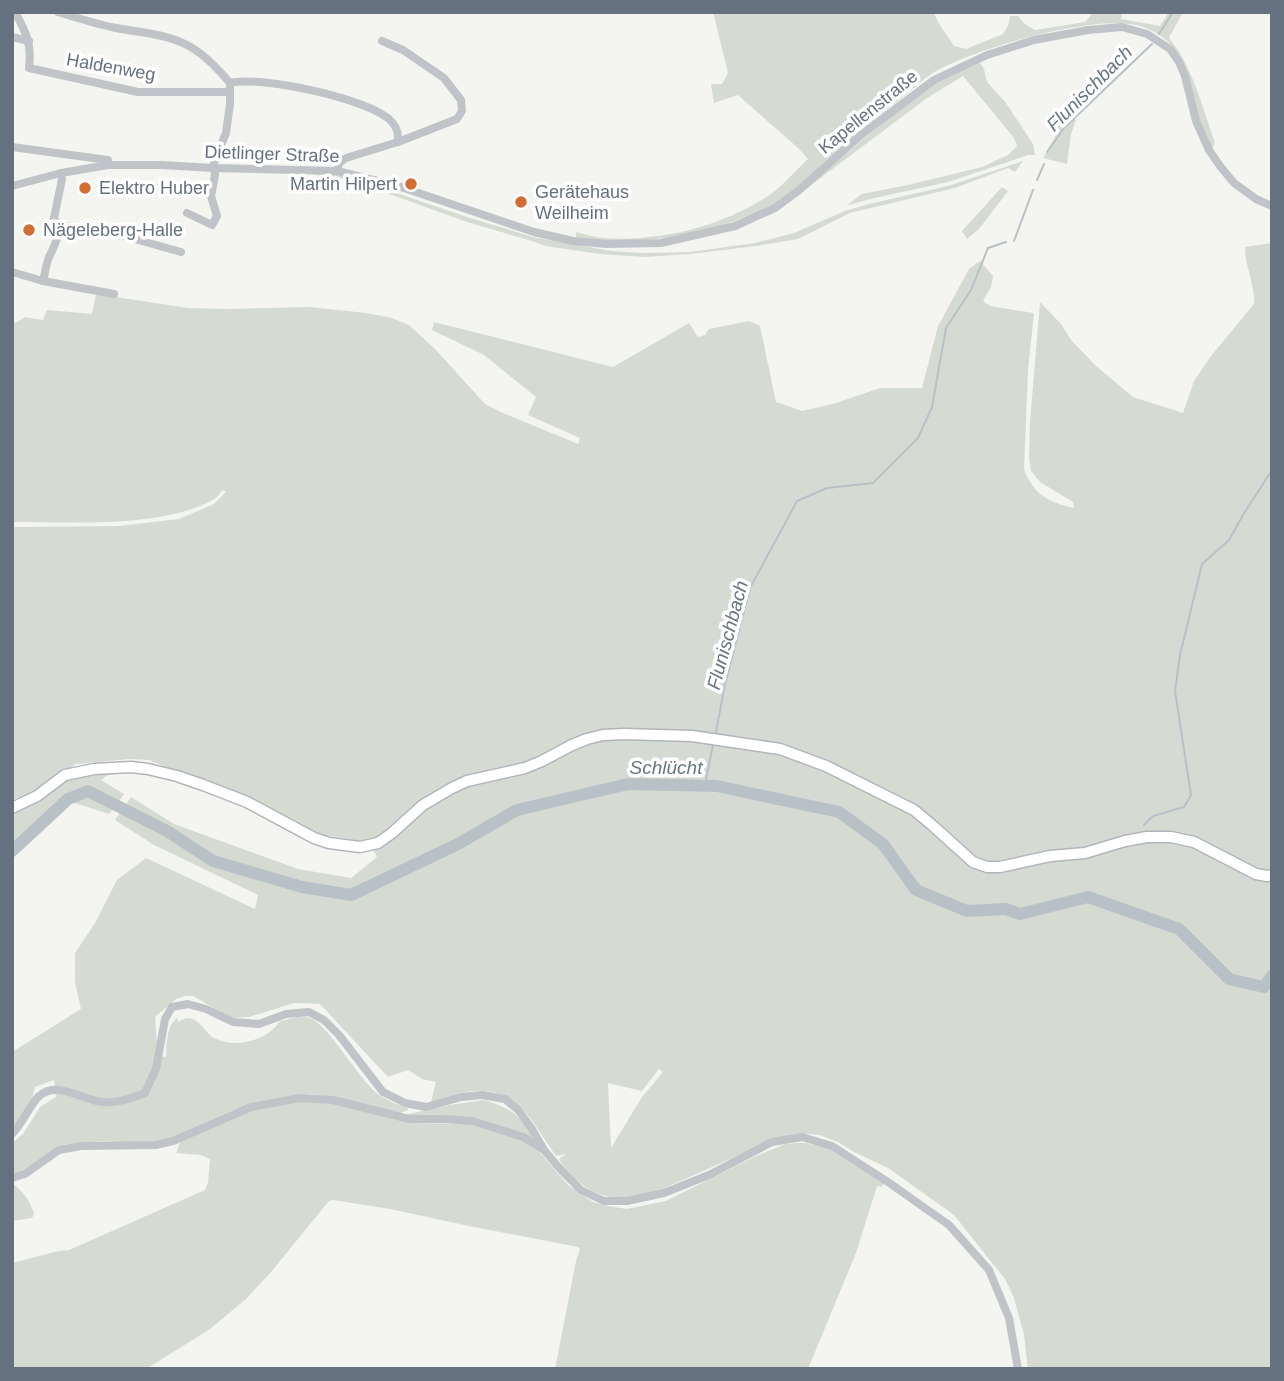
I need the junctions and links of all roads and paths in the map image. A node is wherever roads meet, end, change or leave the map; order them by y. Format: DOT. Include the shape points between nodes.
graph roads {
  1 [pos="15,12"];
  2 [pos="58,12"];
  3 [pos="12,37"];
  4 [pos="29,41"];
  5 [pos="382,41"];
  6 [pos="230,87"];
  7 [pos="398,142"];
  8 [pos="12,146"];
  9 [pos="108,165"];
  10 [pos="214,168"];
  11 [pos="337,171"];
  12 [pos="61,173"];
  13 [pos="12,186"];
  14 [pos="1272,206"];
  15 [pos="187,213"];
  16 [pos="59,225"];
  17 [pos="606,244"];
  18 [pos="181,252"];
  19 [pos="12,272"];
  20 [pos="43,281"];
  21 [pos="114,294"];
  22 [pos="12,808"];
  23 [pos="1272,875"];
  24 [pos="12,1134"];
  25 [pos="544,1150"];
  26 [pos="12,1178"];
  27 [pos="1018,1369"];
  1 -- 4 [label="street"];
  2 -- 6 [label="street" via="183,43 214,64"];
  3 -- 4 [label="street"];
  4 -- 6 [label="street, Haldenweg" via="29,68 138,92"];
  5 -- 7 [label="street" via="429,66 461,100 457,119"];
  6 -- 7 [label="street, Haldenweg" via="238,80 299,88 371,107 395,125"];
  6 -- 10 [label="street" via="226,133"];
  7 -- 11 [label="street" via="346,158"];
  8 -- 9 [label="street" via="108,160"];
  9 -- 10 [label="street, Dietlinger Straße"];
  9 -- 12 [label="street, Dietlinger Straße"];
  10 -- 11 [label="street, Dietlinger Straße"];
  10 -- 15 [label="street" via="211,196 217,216 212,225"];
  11 -- 17 [label="street, Dietlinger Straße" via="398,186 534,232"];
  12 -- 13 [label="street, Dietlinger Straße"];
  12 -- 16 [label="street" via="54,218"];
  14 -- 17 [label="street, Kapellenstraße" via="1234,183 1209,150 1185,76 1170,49 1147,34 1122,27 1034,40 987,55 934,80 775,208 735,226 661,243"];
  16 -- 18 [label="street"];
  16 -- 20 [label="street"];
  19 -- 20 [label="street"];
  20 -- 21 [label="street"];
  22 -- 23 [label="main road" via="65,775 113,767 140,768 177,776 247,802 314,838 360,847 378,843 431,800 467,781 524,768 587,739 653,734 780,749 804,757 914,810 973,862 987,867 1085,853 1146,837 1171,837 1194,842 1256,874"];
  24 -- 25 [label="street" via="39,1097 54,1089 99,1102 126,1101 145,1093 156,1069 164,1019 172,1007 188,1004 233,1022 259,1024 309,1012 339,1035 383,1091 405,1103 426,1107 461,1097 505,1099 518,1110"];
  25 -- 26 [label="street" via="523,1137 472,1121 409,1119 333,1100 300,1098 251,1107 156,1145 60,1150"];
  25 -- 27 [label="street" via="581,1190 604,1201 627,1201 664,1193 709,1175 772,1142 802,1137 832,1146 950,1225 989,1270 1009,1318"];
}
